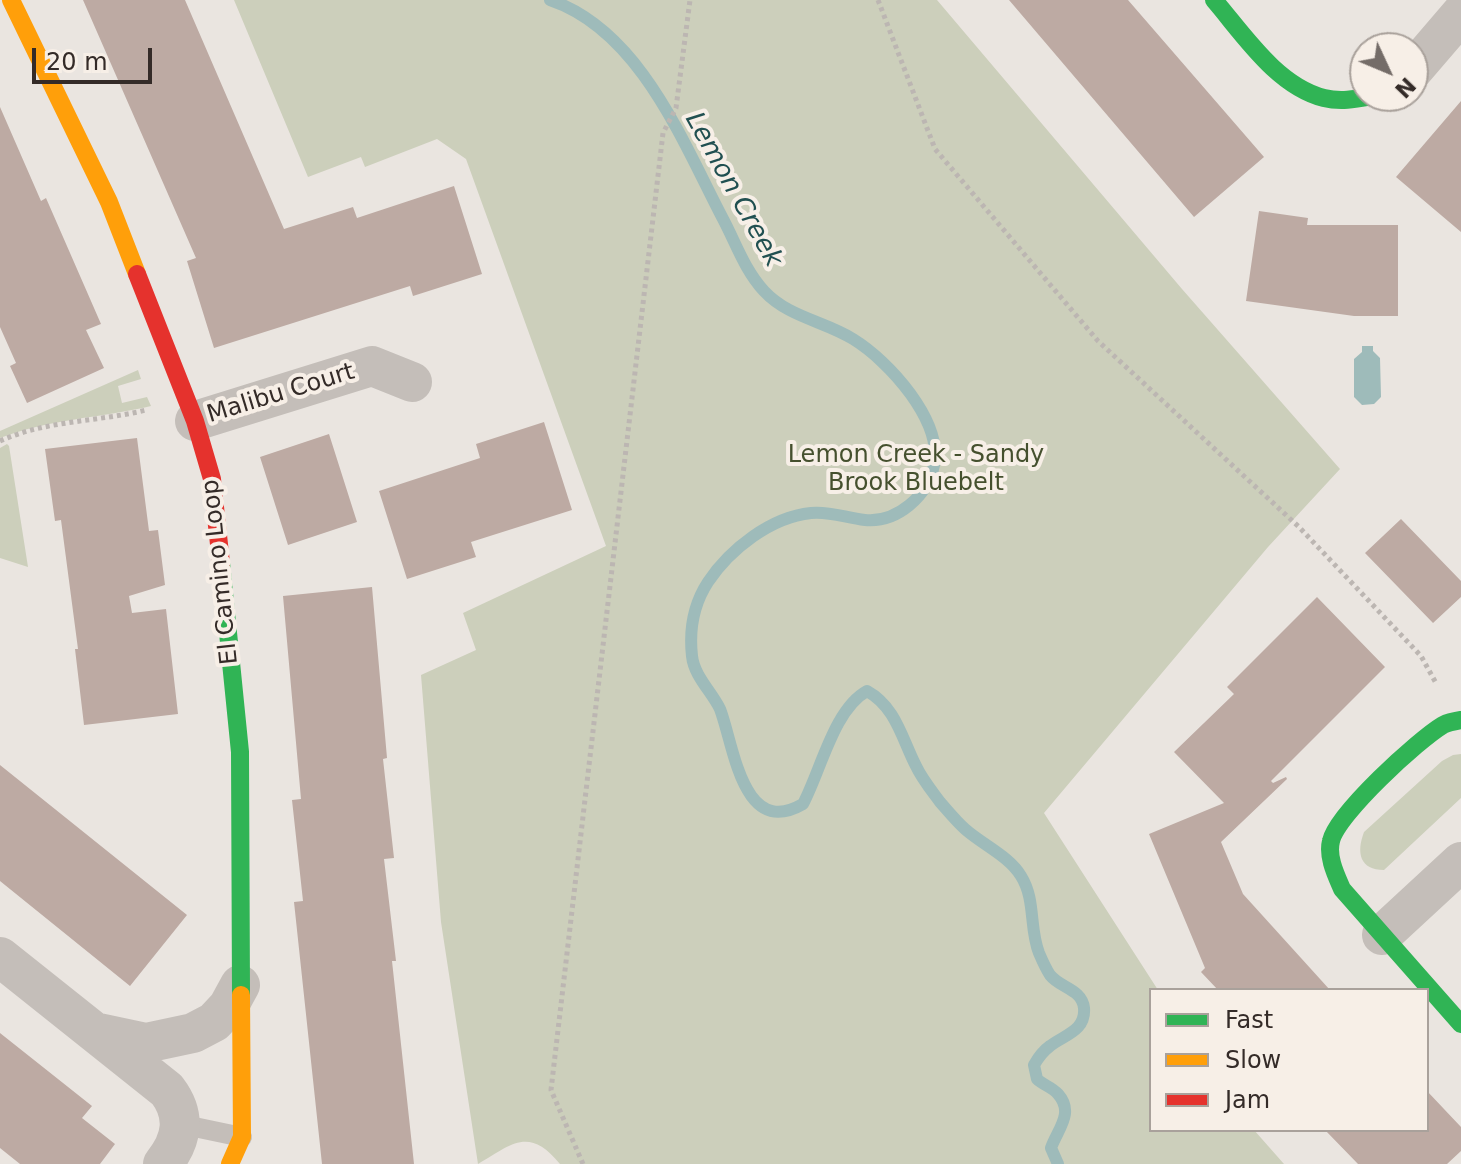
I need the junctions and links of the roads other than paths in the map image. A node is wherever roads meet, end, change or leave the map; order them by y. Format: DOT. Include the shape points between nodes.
graph roads {
  1 [pos="11,0"];
  2 [pos="1214,0"];
  3 [pos="1461,14"];
  4 [pos="1429,51"];
  5 [pos="1349,100"];
  6 [pos="412,382"];
  7 [pos="195,421"];
  8 [pos="1461,720"];
  9 [pos="1461,862"];
  10 [pos="1382,935"];
  11 [pos="0,957"];
  12 [pos="240,985"];
  13 [pos="1461,1024"];
  14 [pos="95,1032"];
  15 [pos="180,1124"];
  16 [pos="242,1137"];
  17 [pos="163,1164"];
  18 [pos="230,1164"];
  1 -- 7 [label="street, El Camino Loop" via="109,202"];
  2 -- 5 [label="street" via="1277,71 1302,91"];
  3 -- 4 [label="street"];
  6 -- 7 [label="street, Malibu Court" via="372,366"];
  7 -- 12 [label="street, El Camino Loop" via="212,479 240,752"];
  8 -- 10 [label="street" via="1430,734 1340,820 1331,841 1342,889"];
  9 -- 10 [label="street"];
  10 -- 13 [label="street"];
  11 -- 14 [label="street"];
  12 -- 14 [label="street" via="214,1022 193,1033 146,1043"];
  12 -- 16 [label="street, El Camino Loop"];
  14 -- 15 [label="street" via="167,1090 177,1104"];
  15 -- 16 [label="lane"];
  15 -- 17 [label="street"];
  16 -- 18 [label="street"];
}
